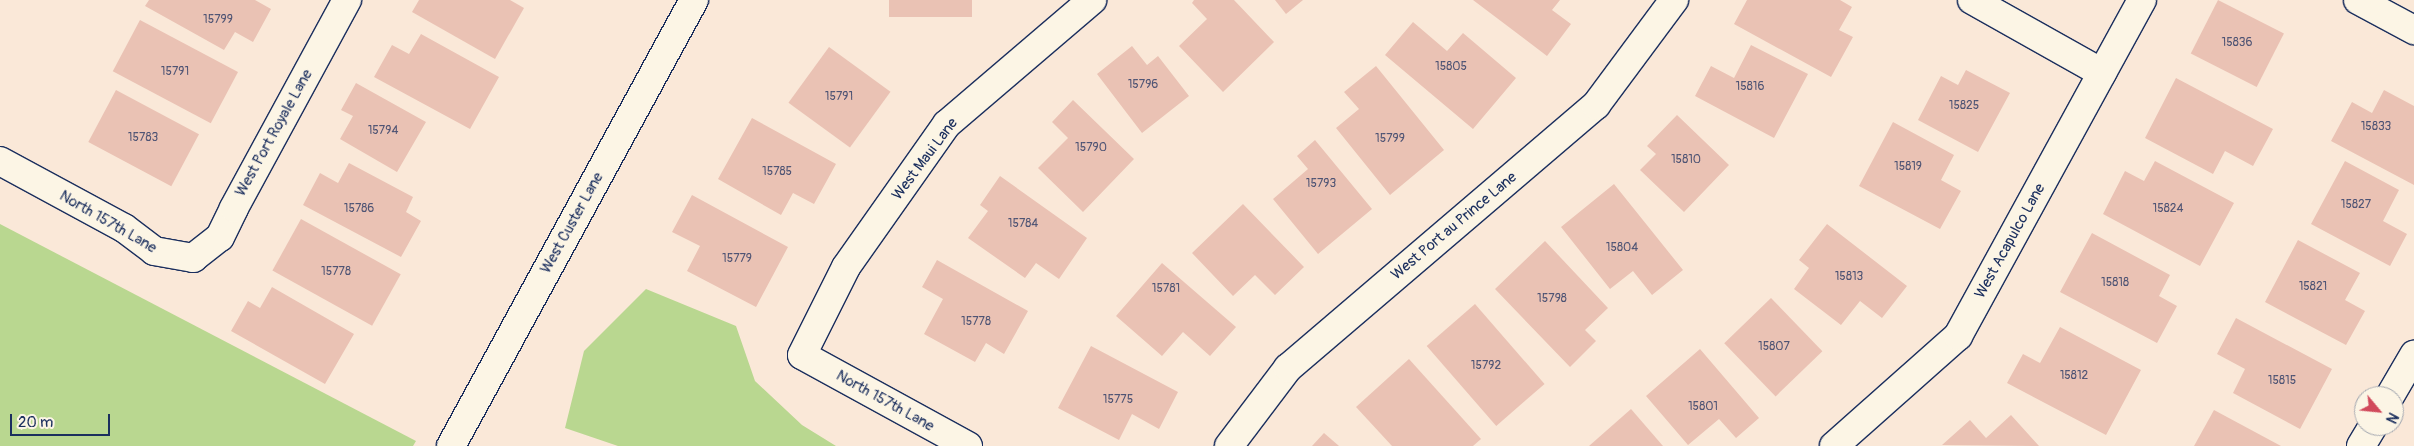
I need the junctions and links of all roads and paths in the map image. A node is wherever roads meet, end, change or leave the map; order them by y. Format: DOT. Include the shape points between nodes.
graph roads {
  1 [pos="347,0"];
  2 [pos="694,0"];
  3 [pos="1092,0"];
  4 [pos="1674,0"];
  5 [pos="1972,0"];
  6 [pos="2142,0"];
  7 [pos="2358,0"];
  8 [pos="2414,30"];
  9 [pos="2102,73"];
  10 [pos="0,161"];
  11 [pos="193,258"];
  12 [pos="802,355"];
  13 [pos="2414,355"];
  14 [pos="2396,386"];
  15 [pos="457,444"];
  16 [pos="968,446"];
  17 [pos="1229,446"];
  18 [pos="1834,446"];
  1 -- 11 [label="street, West Port Royale Lane" via="220,238"];
  2 -- 15 [label="street, West Custer Lane"];
  3 -- 12 [label="street, West Maui Lane" via="947,124 846,267"];
  4 -- 17 [label="street, West Port au Prince Lane" via="1596,105 1288,368"];
  5 -- 9 [label="street"];
  6 -- 9 [label="street, West Acapulco Lane"];
  7 -- 8 [label="street"];
  9 -- 18 [label="street, West Acapulco Lane" via="1958,336"];
  10 -- 11 [label="street, North 157th Lane" via="124,228 154,251"];
  12 -- 16 [label="street, North 157th Lane"];
  13 -- 14 [label="street"];
}
